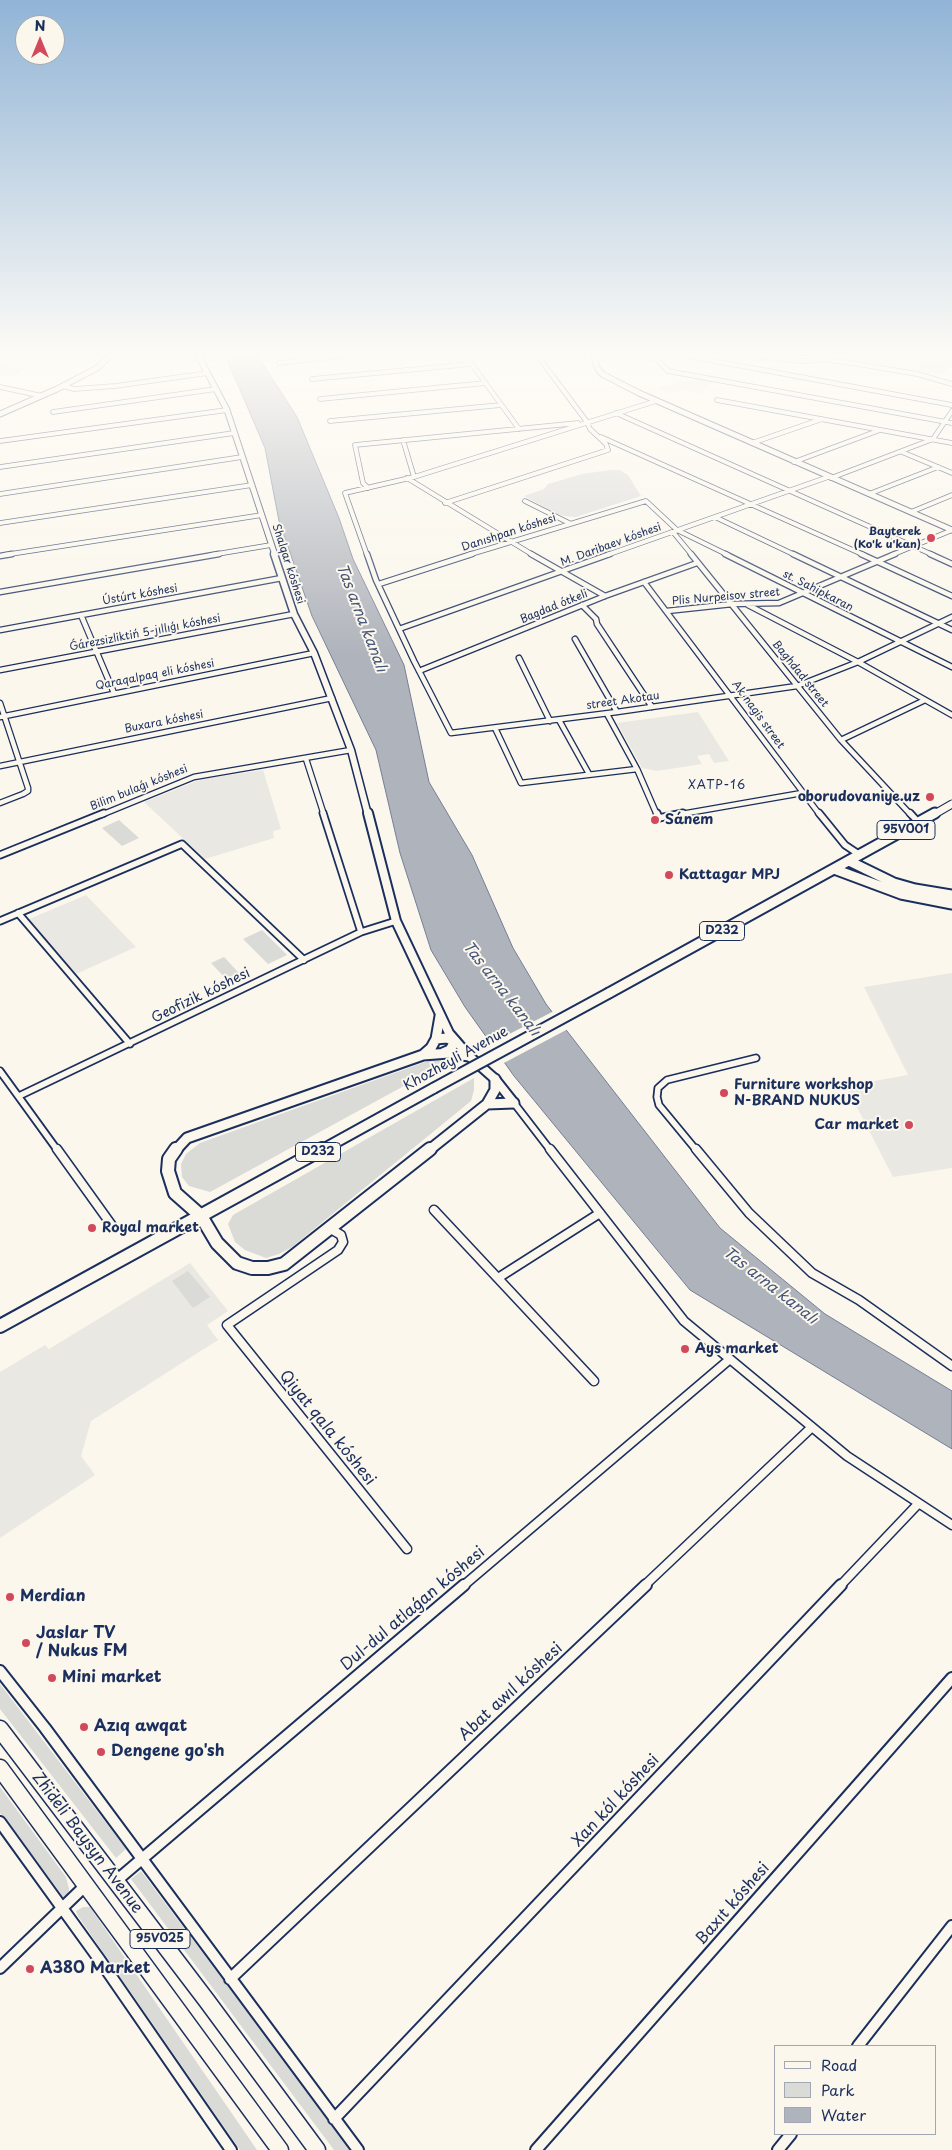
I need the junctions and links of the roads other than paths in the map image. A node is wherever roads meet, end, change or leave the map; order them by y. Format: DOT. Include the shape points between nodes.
graph roads {
  1 [pos="80,455"];
  2 [pos="357,455"];
  3 [pos="408,455"];
  4 [pos="480,455"];
  5 [pos="592,455"];
  6 [pos="642,455"];
  7 [pos="709,455"];
  8 [pos="779,455"];
  9 [pos="812,455"];
  10 [pos="892,455"];
  11 [pos="910,455"];
  12 [pos="242,457"];
  13 [pos="794,462"];
  14 [pos="0,467"];
  15 [pos="938,467"];
  16 [pos="952,472"];
  17 [pos="414,476"];
  18 [pos="829,477"];
  19 [pos="407,478"];
  20 [pos="252,485"];
  21 [pos="368,488"];
  22 [pos="788,491"];
  23 [pos="0,494"];
  24 [pos="869,494"];
  25 [pos="952,495"];
  26 [pos="525,501"];
  27 [pos="445,503"];
  28 [pos="752,504"];
  29 [pos="911,512"];
  30 [pos="262,515"];
  31 [pos="715,517"];
  32 [pos="0,523"];
  33 [pos="569,523"];
  34 [pos="952,530"];
  35 [pos="675,531"];
  36 [pos="510,542"];
  37 [pos="272,545"];
  38 [pos="914,547"];
  39 [pos="0,556"];
  40 [pos="879,562"];
  41 [pos="697,563"];
  42 [pos="952,564"];
  43 [pos="562,572"];
  44 [pos="282,578"];
  45 [pos="842,578"];
  46 [pos="644,582"];
  47 [pos="378,584"];
  48 [pos="0,592"];
  49 [pos="804,594"];
  50 [pos="605,596"];
  51 [pos="952,596"];
  52 [pos="732,604"];
  53 [pos="746,604"];
  54 [pos="582,605"];
  55 [pos="667,611"];
  56 [pos="294,614"];
  57 [pos="81,615"];
  58 [pos="952,618"];
  59 [pos="938,624"];
  60 [pos="399,629"];
  61 [pos="0,630"];
  62 [pos="952,630"];
  63 [pos="575,639"];
  64 [pos="902,643"];
  65 [pos="96,652"];
  66 [pos="314,653"];
  67 [pos="519,658"];
  68 [pos="858,662"];
  69 [pos="952,668"];
  70 [pos="0,670"];
  71 [pos="419,671"];
  72 [pos="797,686"];
  73 [pos="114,693"];
  74 [pos="732,696"];
  75 [pos="332,698"];
  76 [pos="925,700"];
  77 [pos="0,703"];
  78 [pos="652,707"];
  79 [pos="617,712"];
  80 [pos="607,714"];
  81 [pos="952,715"];
  82 [pos="2,716"];
  83 [pos="560,720"];
  84 [pos="550,721"];
  85 [pos="495,728"];
  86 [pos="841,740"];
  87 [pos="351,750"];
  88 [pos="306,759"];
  89 [pos="19,762"];
  90 [pos="0,766"];
  91 [pos="637,769"];
  92 [pos="589,774"];
  93 [pos="802,793"];
  94 [pos="0,803"];
  95 [pos="952,804"];
  96 [pos="919,823"];
  97 [pos="0,855"];
  98 [pos="860,855"];
  99 [pos="849,861"];
  100 [pos="834,869"];
  101 [pos="862,869"];
  102 [pos="854,876"];
  103 [pos="952,895"];
  104 [pos="952,904"];
  105 [pos="18,913"];
  106 [pos="0,921"];
  107 [pos="396,921"];
  108 [pos="361,932"];
  109 [pos="304,960"];
  110 [pos="440,1016"];
  111 [pos="436,1039"];
  112 [pos="455,1041"];
  113 [pos="130,1044"];
  114 [pos="443,1053"];
  115 [pos="423,1055"];
  116 [pos="469,1056"];
  117 [pos="756,1058"];
  118 [pos="0,1071"];
  119 [pos="495,1079"];
  120 [pos="19,1096"];
  121 [pos="514,1103"];
  122 [pos="487,1104"];
  123 [pos="434,1210"];
  124 [pos="600,1213"];
  125 [pos="202,1216"];
  126 [pos="113,1227"];
  127 [pos="329,1228"];
  128 [pos="498,1278"];
  129 [pos="0,1326"];
  130 [pos="730,1359"];
  131 [pos="952,1366"];
  132 [pos="594,1381"];
  133 [pos="812,1428"];
  134 [pos="918,1504"];
  135 [pos="952,1525"];
  136 [pos="407,1549"];
  137 [pos="0,1671"];
  138 [pos="952,1678"];
  139 [pos="0,1729"];
  140 [pos="0,1768"];
  141 [pos="0,1822"];
  142 [pos="141,1859"];
  143 [pos="116,1880"];
  144 [pos="85,1886"];
  145 [pos="62,1907"];
  146 [pos="952,1926"];
  147 [pos="0,1968"];
  148 [pos="230,1979"];
  149 [pos="859,2045"];
  150 [pos="334,2119"];
  151 [pos="790,2135"];
  152 [pos="231,2150"];
  153 [pos="280,2150"];
  154 [pos="317,2150"];
  155 [pos="358,2150"];
  156 [pos="536,2150"];
  157 [pos="778,2150"];
  1 -- 14 [label="street"];
  2 -- 21 [label="street"];
  3 -- 17 [label="street"];
  4 -- 17 [label="street"];
  5 -- 27 [label="street"];
  6 -- 28 [label="street"];
  7 -- 22 [label="street"];
  8 -- 13 [label="street"];
  9 -- 13 [label="street"];
  10 -- 18 [label="street, M. Daribaev kóshesi"];
  11 -- 15 [label="street"];
  12 -- 20 [label="street, Shalqar kóshesi"];
  12 -- 23 [label="street"];
  13 -- 18 [label="street"];
  15 -- 16 [label="street"];
  15 -- 24 [label="street"];
  17 -- 19 [label="street"];
  18 -- 22 [label="street, M. Daribaev kóshesi"];
  18 -- 24 [label="street"];
  19 -- 21 [label="street"];
  19 -- 27 [label="street"];
  20 -- 30 [label="street, Shalqar kóshesi"];
  20 -- 32 [label="street"];
  21 -- 47 [label="street" via="345,493"];
  22 -- 28 [label="street, M. Daribaev kóshesi"];
  22 -- 38 [label="street"];
  24 -- 29 [label="street"];
  25 -- 29 [label="street"];
  26 -- 33 [label="street"];
  27 -- 36 [label="street"];
  28 -- 31 [label="street, M. Daribaev kóshesi"];
  28 -- 40 [label="street"];
  29 -- 34 [label="street"];
  30 -- 37 [label="street, Shalqar kóshesi"];
  30 -- 39 [label="street"];
  31 -- 35 [label="street, M. Daribaev kóshesi"];
  31 -- 45 [label="street"];
  33 -- 35 [label="street, Danıshpan kóshesi" via="646,501"];
  33 -- 36 [label="street, Danıshpan kóshesi"];
  34 -- 38 [label="street, Plis Nurpeisov street"];
  35 -- 41 [label="street, Baghdad street"];
  35 -- 43 [label="street, M. Daribaev kóshesi"];
  35 -- 49 [label="street, st. Sahipkaran"];
  36 -- 43 [label="street"];
  36 -- 47 [label="street, Danıshpan kóshesi"];
  37 -- 44 [label="street, Shalqar kóshesi"];
  37 -- 48 [label="street"];
  38 -- 40 [label="street, Plis Nurpeisov street"];
  38 -- 42 [label="street"];
  40 -- 45 [label="street, Plis Nurpeisov street"];
  40 -- 51 [label="street"];
  41 -- 46 [label="street, Bagdad ótkeli"];
  41 -- 52 [label="street, Baghdad street"];
  43 -- 50 [label="street"];
  43 -- 60 [label="street, M. Daribaev kóshesi"];
  44 -- 56 [label="street, Shalqar kóshesi"];
  44 -- 57 [label="street, Ústúrt kóshesi"];
  45 -- 49 [label="street, Plis Nurpeisov street"];
  45 -- 59 [label="street"];
  46 -- 50 [label="street, Bagdad ótkeli"];
  46 -- 55 [label="street, Ak nagis street"];
  47 -- 60 [label="street"];
  49 -- 53 [label="street, Plis Nurpeisov street" via="780,604"];
  49 -- 64 [label="street, st. Sahipkaran"];
  50 -- 54 [label="street, Bagdad ótkeli"];
  52 -- 53 [label="street, Plis Nurpeisov street"];
  52 -- 55 [label="street, Plis Nurpeisov street"];
  52 -- 72 [label="street, Baghdad street"];
  53 -- 68 [label="street"];
  54 -- 71 [label="street, Bagdad ótkeli"];
  54 -- 78 [label="street" via="596,619"];
  55 -- 74 [label="street, Ak nagis street"];
  56 -- 65 [label="street, Ǵárezsizliktiń 5-jıllıǵı kóshesi"];
  56 -- 66 [label="street, Shalqar kóshesi"];
  57 -- 61 [label="street, Ústúrt kóshesi"];
  57 -- 65 [label="street"];
  58 -- 59 [label="street, street Akotau"];
  59 -- 62 [label="street"];
  59 -- 64 [label="street, street Akotau"];
  60 -- 71 [label="street"];
  63 -- 79 [label="street"];
  64 -- 68 [label="street, street Akotau"];
  64 -- 69 [label="street, st. Sahipkaran"];
  65 -- 70 [label="street, Ǵárezsizliktiń 5-jıllıǵı kóshesi"];
  65 -- 73 [label="street"];
  66 -- 73 [label="street, Qaraqalpaq eli kóshesi"];
  66 -- 75 [label="street, Shalqar kóshesi"];
  67 -- 84 [label="street"];
  68 -- 72 [label="street, street Akotau"];
  68 -- 76 [label="street"];
  71 -- 85 [label="street, street Akotau" via="451,733"];
  72 -- 74 [label="street, street Akotau"];
  72 -- 86 [label="street, Baghdad street"];
  73 -- 82 [label="street, Qaraqalpaq eli kóshesi"];
  74 -- 78 [label="street, street Akotau"];
  74 -- 93 [label="street, Ak nagis street"];
  75 -- 87 [label="street, Shalqar kóshesi"];
  75 -- 89 [label="street, Buxara kóshesi"];
  76 -- 81 [label="street"];
  76 -- 86 [label="street"];
  77 -- 82 [label="street"];
  78 -- 79 [label="street, street Akotau"];
  79 -- 80 [label="street, street Akotau"];
  80 -- 83 [label="street, street Akotau"];
  80 -- 91 [label="street"];
  82 -- 89 [label="street"];
  83 -- 84 [label="street, street Akotau"];
  83 -- 92 [label="street"];
  84 -- 85 [label="street, street Akotau"];
  85 -- 92 [label="street" via="521,783"];
  86 -- 96 [label="street, Baghdad street"];
  87 -- 88 [label="street, Bilim bulaǵı kóshesi"];
  87 -- 107 [label="street, Shalqar kóshesi"];
  88 -- 97 [label="street, Bilim bulaǵı kóshesi" via="194,777"];
  88 -- 108 [label="street"];
  89 -- 90 [label="street, Buxara kóshesi"];
  89 -- 94 [label="street" via="28,791"];
  91 -- 92 [label="street"];
  91 -- 93 [label="street" via="659,818"];
  93 -- 98 [label="street, Ak nagis street" via="845,845"];
  95 -- 96 [label="main road, Khozheyli Avenue / 95V001"];
  96 -- 98 [label="main road, Khozheyli Avenue / 95V001"];
  98 -- 99 [label="main road, Khozheyli Avenue / 95V001"];
  99 -- 100 [label="main road, Khozheyli Avenue / D232"];
  99 -- 101 [label="main road"];
  100 -- 102 [label="main road"];
  100 -- 125 [label="main road, Khozheyli Avenue / D232, bridge"];
  101 -- 102 [label="main road" via="853,870"];
  101 -- 103 [label="main road" via="894,883"];
  102 -- 104 [label="main road" via="900,894"];
  105 -- 106 [label="street"];
  105 -- 109 [label="street" via="182,844"];
  105 -- 113 [label="street"];
  107 -- 108 [label="street, Geofizik kóshesi"];
  107 -- 110 [label="street, Shalqar kóshesi"];
  108 -- 109 [label="street, Geofizik kóshesi"];
  109 -- 113 [label="street, Geofizik kóshesi"];
  110 -- 111 [label="main road"];
  110 -- 112 [label="street"];
  111 -- 112 [label="main road"];
  111 -- 115 [label="main road"];
  112 -- 114 [label="main road" via="450,1050"];
  112 -- 116 [label="street"];
  113 -- 120 [label="street, Geofizik kóshesi"];
  114 -- 115 [label="main road"];
  114 -- 116 [label="main road"];
  115 -- 125 [label="main road" via="187,1138 169,1159 168,1171 175,1193"];
  116 -- 119 [label="street"];
  117 -- 131 [label="street" via="667,1080 658,1088 659,1105 750,1213 812,1273 859,1300"];
  118 -- 120 [label="street"];
  119 -- 121 [label="street"];
  119 -- 122 [label="main road" via="495,1090"];
  120 -- 126 [label="street"];
  121 -- 122 [label="main road"];
  121 -- 124 [label="street"];
  122 -- 127 [label="main road"];
  123 -- 128 [label="street"];
  124 -- 128 [label="street"];
  124 -- 130 [label="street" via="684,1321"];
  125 -- 127 [label="main road" via="226,1253 237,1263 252,1268 284,1264"];
  125 -- 129 [label="main road, Khozheyli Avenue / D232"];
  127 -- 136 [label="street, Qiyat qala kóshesi" via="341,1235 343,1242 338,1250 227,1325"];
  128 -- 132 [label="street"];
  130 -- 133 [label="street"];
  130 -- 142 [label="street, Dul-dul atlaǵan kóshesi"];
  133 -- 134 [label="street"];
  133 -- 148 [label="street, Abat awıl kóshesi"];
  134 -- 135 [label="street"];
  134 -- 150 [label="street, Xan kól kóshesi"];
  137 -- 142 [label="street"];
  138 -- 156 [label="street, Baxıt kóshesi"];
  139 -- 143 [label="main road, Zhideli Baysyn Avenue / 95V025"];
  140 -- 144 [label="main road, Zhideli Baysyn Avenue / 95V025"];
  141 -- 145 [label="street"];
  142 -- 143 [label="street, Dul-dul atlaǵan kóshesi"];
  142 -- 148 [label="street"];
  143 -- 154 [label="main road, Zhideli Baysyn Avenue / 95V025"];
  144 -- 145 [label="street"];
  144 -- 153 [label="main road, Zhideli Baysyn Avenue / 95V025"];
  145 -- 147 [label="street"];
  145 -- 152 [label="street"];
  146 -- 149 [label="street"];
  148 -- 150 [label="street"];
  150 -- 155 [label="street"];
  151 -- 157 [label="street"];
}
